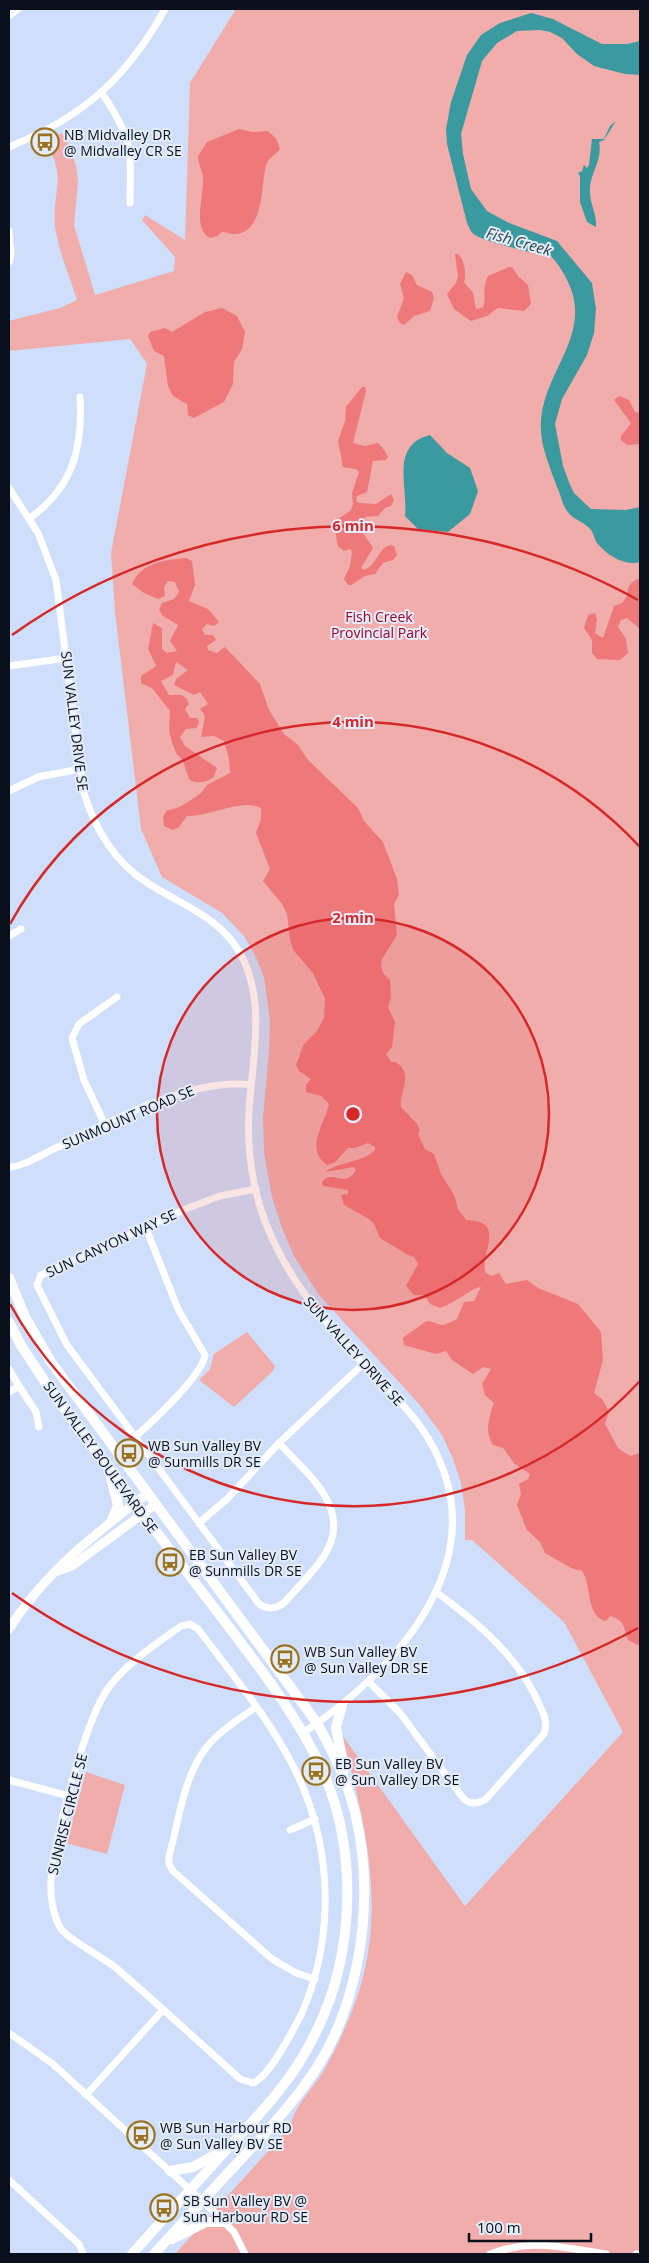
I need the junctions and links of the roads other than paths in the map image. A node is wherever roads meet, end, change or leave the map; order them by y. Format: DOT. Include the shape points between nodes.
graph roads {
  1 [pos="18,9"];
  2 [pos="165,9"];
  3 [pos="9,16"];
  4 [pos="101,92"];
  5 [pos="9,148"];
  6 [pos="130,203"];
  7 [pos="9,231"];
  8 [pos="9,262"];
  9 [pos="80,397"];
  10 [pos="9,488"];
  11 [pos="30,518"];
  12 [pos="67,658"];
  13 [pos="9,666"];
  14 [pos="80,769"];
  15 [pos="9,791"];
  16 [pos="21,929"];
  17 [pos="9,936"];
  18 [pos="117,997"];
  19 [pos="251,1085"];
  20 [pos="104,1124"];
  21 [pos="9,1167"];
  22 [pos="256,1189"];
  23 [pos="146,1228"];
  24 [pos="9,1278"];
  25 [pos="9,1322"];
  26 [pos="363,1364"];
  27 [pos="9,1369"];
  28 [pos="18,1386"];
  29 [pos="9,1392"];
  30 [pos="39,1427"];
  31 [pos="136,1437"];
  32 [pos="279,1443"];
  33 [pos="107,1466"];
  34 [pos="148,1493"];
  35 [pos="135,1503"];
  36 [pos="156,1504"];
  37 [pos="143,1514"];
  38 [pos="112,1520"];
  39 [pos="199,1523"];
  40 [pos="55,1572"];
  41 [pos="436,1592"];
  42 [pos="9,1629"];
  43 [pos="368,1681"];
  44 [pos="342,1706"];
  45 [pos="256,1707"];
  46 [pos="317,1723"];
  47 [pos="302,1733"];
  48 [pos="9,1780"];
  49 [pos="345,1781"];
  50 [pos="69,1796"];
  51 [pos="315,1819"];
  52 [pos="290,1830"];
  53 [pos="314,1979"];
  54 [pos="163,2010"];
  55 [pos="9,2033"];
  56 [pos="86,2095"];
  57 [pos="232,2144"];
  58 [pos="170,2171"];
  59 [pos="9,2180"];
  60 [pos="190,2190"];
  61 [pos="203,2201"];
  62 [pos="225,2222"];
  63 [pos="158,2250"];
  64 [pos="83,2254"];
  65 [pos="132,2254"];
  66 [pos="245,2254"];
  67 [pos="490,2254"];
  68 [pos="606,2254"];
  69 [pos="636,2254"];
  70 [pos="640,2254"];
  1 -- 3 [label="street"];
  2 -- 4 [label="street" via="138,54"];
  4 -- 5 [label="street" via="79,111"];
  4 -- 6 [label="street" via="119,118 129,144"];
  7 -- 8 [label="street"];
  9 -- 11 [label="street" via="80,436 70,473 57,494"];
  10 -- 11 [label="street, SUN VALLEY DRIVE SE"];
  11 -- 12 [label="street, SUN VALLEY DRIVE SE" via="56,580"];
  12 -- 13 [label="street"];
  12 -- 14 [label="street, SUN VALLEY DRIVE SE"];
  14 -- 15 [label="street" via="38,777"];
  14 -- 19 [label="street, SUN VALLEY DRIVE SE" via="92,816 118,858 148,884 211,920 240,953 252,985 255,1014"];
  16 -- 17 [label="street"];
  18 -- 20 [label="street" via="79,1024 72,1038 84,1080"];
  19 -- 20 [label="street, SUNMOUNT ROAD SE" via="221,1084 194,1088"];
  19 -- 22 [label="street, SUN VALLEY DRIVE SE" via="248,1128"];
  20 -- 21 [label="street, SUNMOUNT ROAD SE"];
  22 -- 23 [label="street, SUN CANYON WAY SE" via="220,1196"];
  22 -- 26 [label="street, SUN VALLEY DRIVE SE" via="270,1236 294,1281 325,1323"];
  23 -- 31 [label="street" via="175,1301 204,1351 204,1358 174,1399"];
  23 -- 31 [label="street, SUN CANYON WAY SE" via="44,1274 38,1278 37,1285 67,1345"];
  24 -- 34 [label="main road, SUN VALLEY BOULEVARD SE" via="42,1348"];
  25 -- 33 [label="main road, SUN VALLEY BOULEVARD SE" via="33,1364"];
  26 -- 32 [label="street"];
  26 -- 41 [label="street, SUN VALLEY DRIVE SE" via="419,1424 442,1468 451,1506 451,1532 448,1557"];
  27 -- 28 [label="street"];
  28 -- 29 [label="street"];
  28 -- 30 [label="street" via="36,1412"];
  31 -- 39 [label="street, SUN CANYON WAY SE"];
  32 -- 39 [label="street" via="242,1485"];
  32 -- 39 [label="street, SUN CANYON WAY SE" via="322,1490 330,1504 333,1524 324,1557 284,1603 269,1608 259,1604"];
  33 -- 35 [label="main road, SUN VALLEY BOULEVARD SE"];
  33 -- 38 [label="main road" via="118,1505"];
  34 -- 35 [label="street"];
  34 -- 36 [label="main road, SUN VALLEY BOULEVARD SE"];
  35 -- 37 [label="main road, SUN VALLEY BOULEVARD SE"];
  35 -- 38 [label="street"];
  36 -- 37 [label="street"];
  36 -- 46 [label="main road, SUN VALLEY BOULEVARD SE"];
  37 -- 40 [label="street" via="72,1566"];
  37 -- 47 [label="main road, SUN VALLEY BOULEVARD SE" via="236,1637"];
  38 -- 40 [label="street"];
  40 -- 42 [label="street"];
  41 -- 43 [label="street, SUN VALLEY DRIVE SE" via="413,1631"];
  41 -- 43 [label="street" via="474,1622 514,1662 538,1702 546,1723 544,1734 486,1799 469,1802 400,1713"];
  43 -- 44 [label="street, SUN VALLEY DRIVE SE"];
  44 -- 46 [label="street, SUN VALLEY DRIVE SE"];
  44 -- 49 [label="main road" via="336,1727"];
  45 -- 50 [label="street, SUNRISE CIRCLE SE" via="198,1629 190,1624 181,1626 124,1671 102,1696"];
  45 -- 51 [label="street, SUNRISE CIRCLE SE" via="296,1768"];
  45 -- 53 [label="street" via="215,1738 198,1760 168,1856 169,1864 272,1959"];
  46 -- 47 [label="street, SUN VALLEY DRIVE SE"];
  46 -- 49 [label="main road, SUN VALLEY BOULEVARD SE"];
  47 -- 57 [label="main road, SUN VALLEY BOULEVARD SE" via="323,1772 339,1820 347,1879 344,1942 329,2002 312,2041 282,2087"];
  48 -- 50 [label="street"];
  49 -- 61 [label="main road, SUN VALLEY BOULEVARD SE" via="359,1832 364,1890 360,1950 344,2012 328,2050 296,2098"];
  50 -- 54 [label="street, SUNRISE CIRCLE SE" via="52,1872 55,1917 70,1937 116,1968"];
  51 -- 52 [label="street"];
  51 -- 53 [label="street, SUNRISE CIRCLE SE" via="323,1855 325,1892 322,1945"];
  53 -- 54 [label="street, SUNRISE CIRCLE SE" via="292,2033 262,2077 253,2083 240,2080"];
  54 -- 56 [label="street"];
  55 -- 56 [label="street" via="53,2064"];
  56 -- 58 [label="street"];
  57 -- 58 [label="main road" via="193,2167"];
  57 -- 60 [label="main road, SUN VALLEY BOULEVARD SE"];
  58 -- 60 [label="street"];
  59 -- 64 [label="street" via="79,2244"];
  60 -- 61 [label="street"];
  60 -- 65 [label="main road, SUN VALLEY BOULEVARD SE"];
  61 -- 62 [label="street"];
  61 -- 63 [label="main road, SUN VALLEY BOULEVARD SE"];
  62 -- 63 [label="main road" via="202,2223"];
  62 -- 66 [label="street"];
  67 -- 68 [label="street" via="541,2244"];
  69 -- 70 [label="street"];
}
